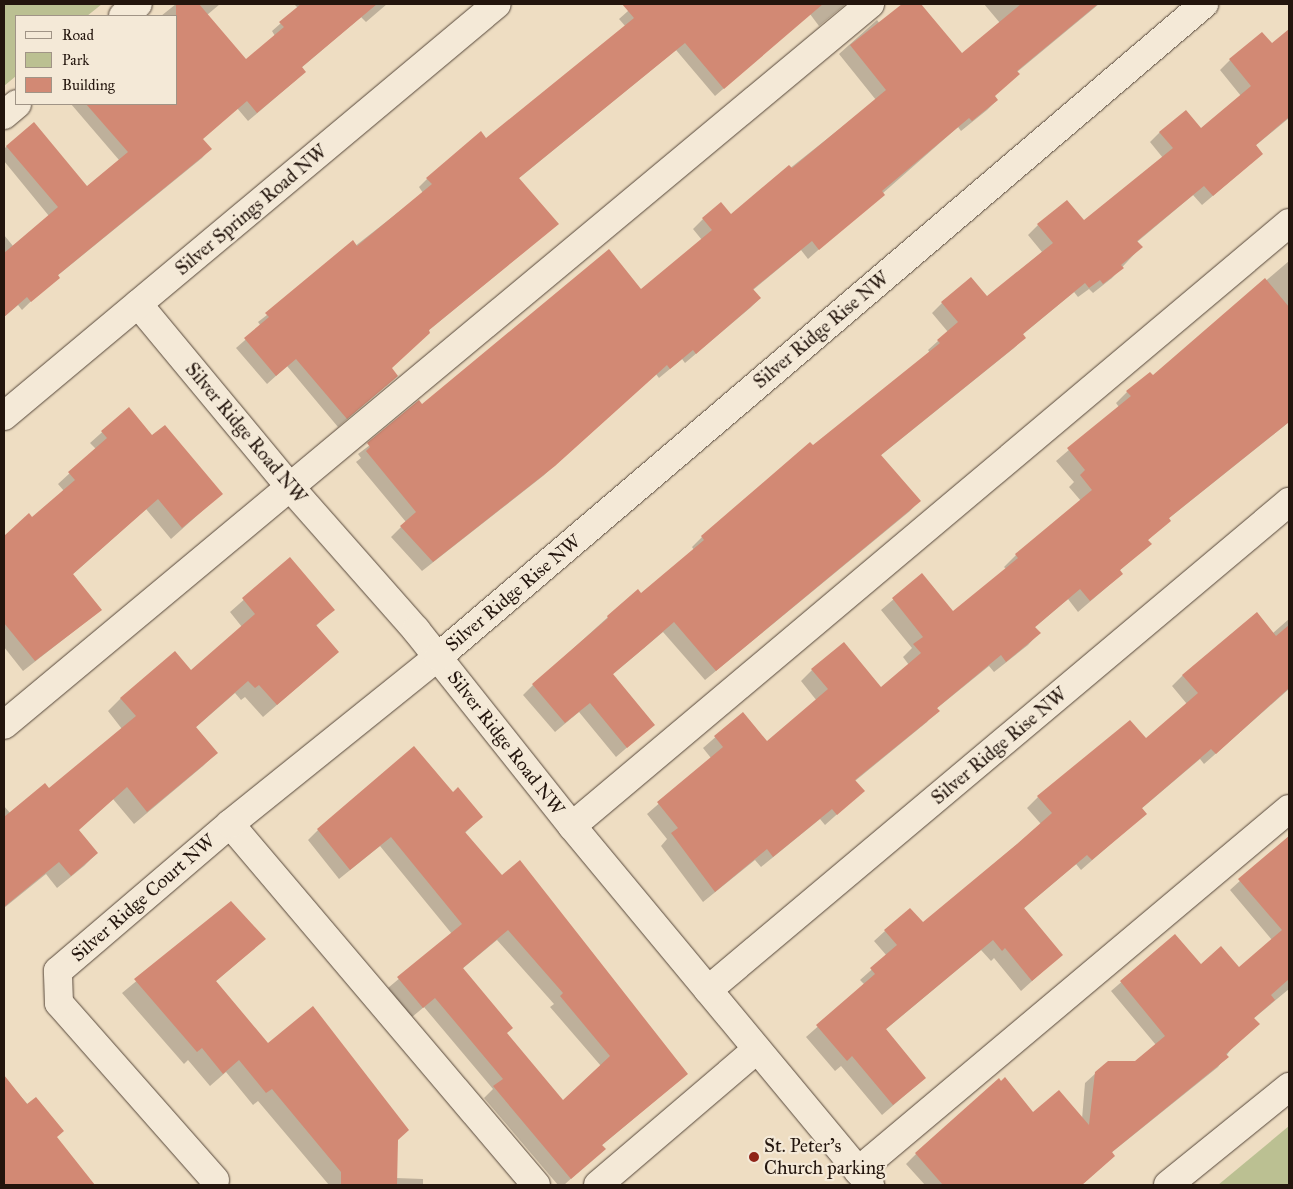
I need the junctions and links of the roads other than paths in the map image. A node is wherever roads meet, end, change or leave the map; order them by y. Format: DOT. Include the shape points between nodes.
graph roads {
  1 [pos="138,4"];
  2 [pos="497,4"];
  3 [pos="870,4"];
  4 [pos="1204,4"];
  5 [pos="124,15"];
  6 [pos="16,105"];
  7 [pos="4,115"];
  8 [pos="1289,223"];
  9 [pos="138,304"];
  10 [pos="4,416"];
  11 [pos="290,488"];
  12 [pos="1289,502"];
  13 [pos="438,656"];
  14 [pos="4,725"];
  15 [pos="1289,809"];
  16 [pos="230,824"];
  17 [pos="572,826"];
  18 [pos="708,990"];
  19 [pos="757,1049"];
  20 [pos="1289,1086"];
  21 [pos="864,1178"];
  22 [pos="215,1180"];
  23 [pos="536,1185"];
  24 [pos="598,1185"];
  25 [pos="1168,1185"];
  1 -- 5 [label="street"];
  2 -- 9 [label="street, Silver Springs Road NW"];
  3 -- 11 [label="street"];
  4 -- 13 [label="street, Silver Ridge Rise NW"];
  6 -- 7 [label="street"];
  8 -- 17 [label="street"];
  9 -- 10 [label="street, Silver Springs Road NW"];
  9 -- 11 [label="street, Silver Ridge Road NW"];
  11 -- 13 [label="street, Silver Ridge Road NW"];
  11 -- 14 [label="street"];
  12 -- 18 [label="street, Silver Ridge Rise NW"];
  13 -- 16 [label="street, Silver Ridge Court NW"];
  13 -- 17 [label="street, Silver Ridge Road NW"];
  15 -- 21 [label="street"];
  16 -- 22 [label="street, Silver Ridge Court NW" via="58,971 59,1003"];
  16 -- 23 [label="street"];
  17 -- 18 [label="street, Silver Ridge Road NW"];
  18 -- 19 [label="street, Silver Ridge Road NW"];
  19 -- 21 [label="street, Silver Ridge Road NW"];
  19 -- 24 [label="street"];
  20 -- 25 [label="street"];
}
